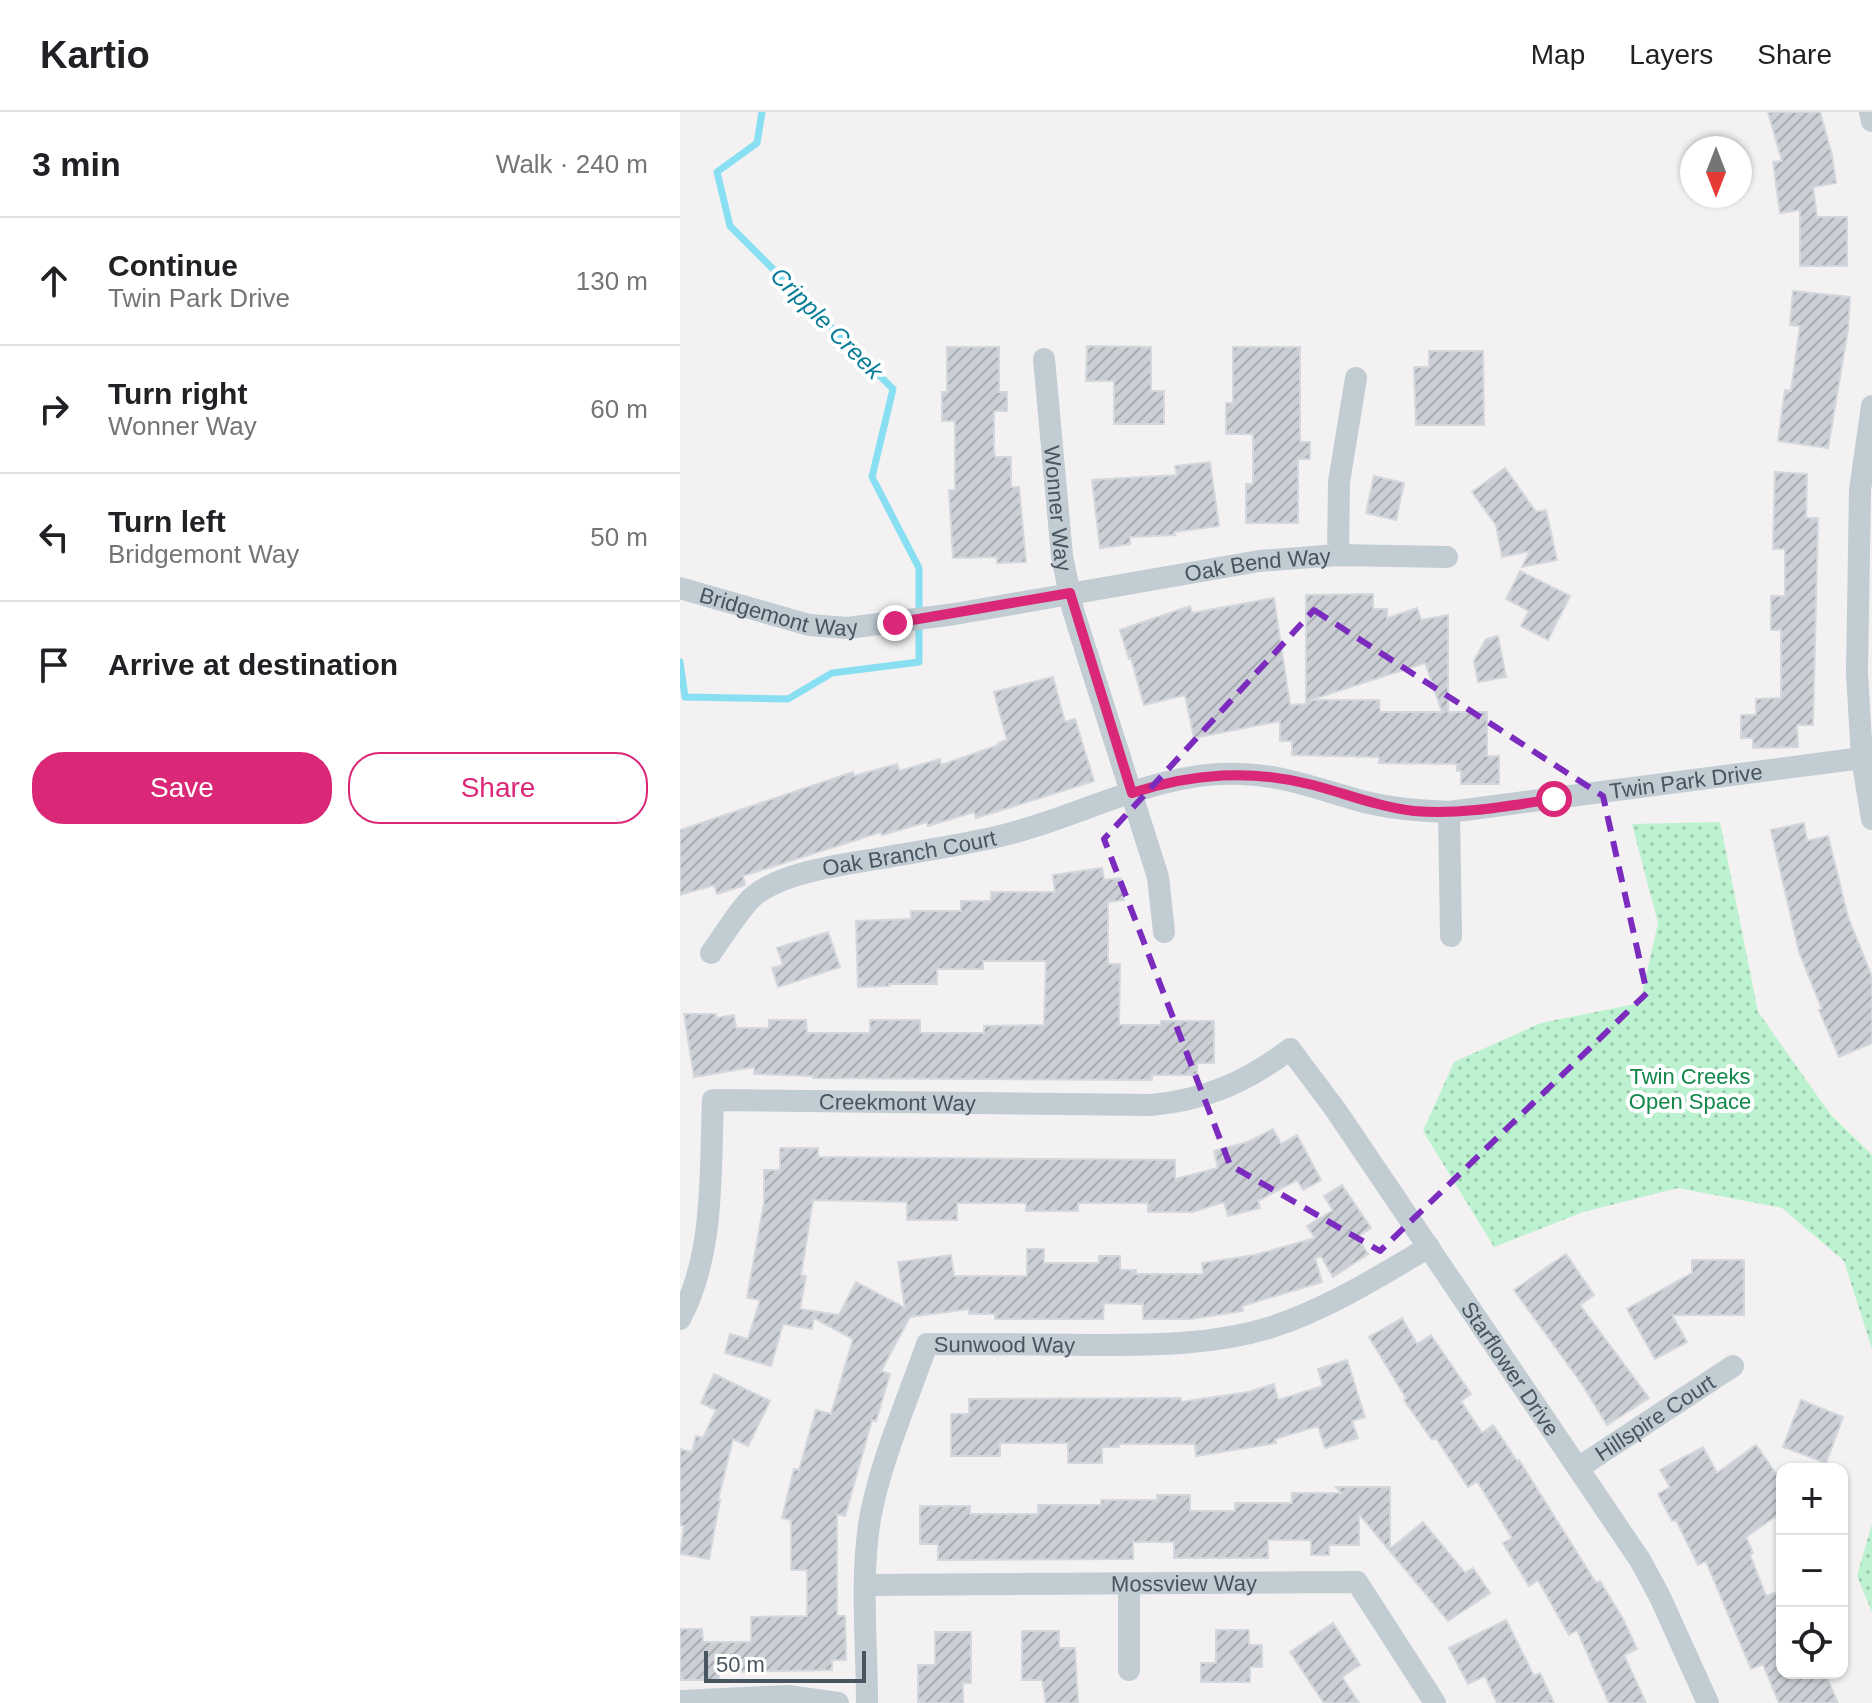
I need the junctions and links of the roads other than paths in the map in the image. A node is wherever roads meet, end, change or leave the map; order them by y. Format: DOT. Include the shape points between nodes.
graph roads {
  1 [pos="1870,112"];
  2 [pos="1872,121"];
  3 [pos="1044,359"];
  4 [pos="1356,378"];
  5 [pos="1872,406"];
  6 [pos="1866,490"];
  7 [pos="1338,555"];
  8 [pos="1447,557"];
  9 [pos="680,588"];
  10 [pos="1070,593"];
  11 [pos="1862,758"];
  12 [pos="1132,793"];
  13 [pos="1449,812"];
  14 [pos="1872,819"];
  15 [pos="1164,932"];
  16 [pos="1451,936"];
  17 [pos="711,953"];
  18 [pos="1290,1049"];
  19 [pos="1429,1247"];
  20 [pos="680,1319"];
  21 [pos="1733,1366"];
  22 [pos="1578,1468"];
  23 [pos="1129,1584"];
  24 [pos="866,1585"];
  25 [pos="1129,1670"];
  26 [pos="680,1701"];
  27 [pos="838,1703"];
  28 [pos="867,1703"];
  29 [pos="1435,1703"];
  30 [pos="1708,1703"];
  1 -- 2 [label="street"];
  3 -- 10 [label="street, Wonner Way"];
  4 -- 7 [label="street" via="1339,482"];
  5 -- 6 [label="street"];
  6 -- 11 [label="street" via="1857,673"];
  7 -- 8 [label="street, Oak Bend Way"];
  7 -- 10 [label="street, Oak Bend Way" via="1259,561"];
  9 -- 10 [label="street, Bridgemont Way" via="809,625 848,628"];
  10 -- 12 [label="street, Wonner Way"];
  11 -- 13 [label="street, Twin Park Drive"];
  11 -- 14 [label="street"];
  12 -- 13 [label="street, Twin Park Drive" via="1162,783 1239,773 1278,777 1413,811"];
  12 -- 15 [label="street, Wonner Way" via="1158,877"];
  12 -- 17 [label="street, Oak Branch Court" via="998,837 787,879 754,895"];
  13 -- 16 [label="street"];
  18 -- 19 [label="street, Starflower Drive"];
  18 -- 20 [label="street, Creekmont Way" via="1211,1095 1151,1105 713,1100 709,1210 695,1279"];
  19 -- 22 [label="street, Starflower Drive"];
  19 -- 24 [label="street, Sunwood Way" via="1310,1313 1227,1338 1163,1345 927,1344 877,1489"];
  21 -- 22 [label="street, Hillspire Court"];
  22 -- 30 [label="street, Starflower Drive" via="1647,1572"];
  23 -- 24 [label="street, Mossview Way"];
  23 -- 25 [label="street"];
  23 -- 29 [label="street, Mossview Way" via="1357,1582"];
  24 -- 28 [label="street, Sunwood Way"];
  26 -- 27 [label="street" via="788,1696"];
}
